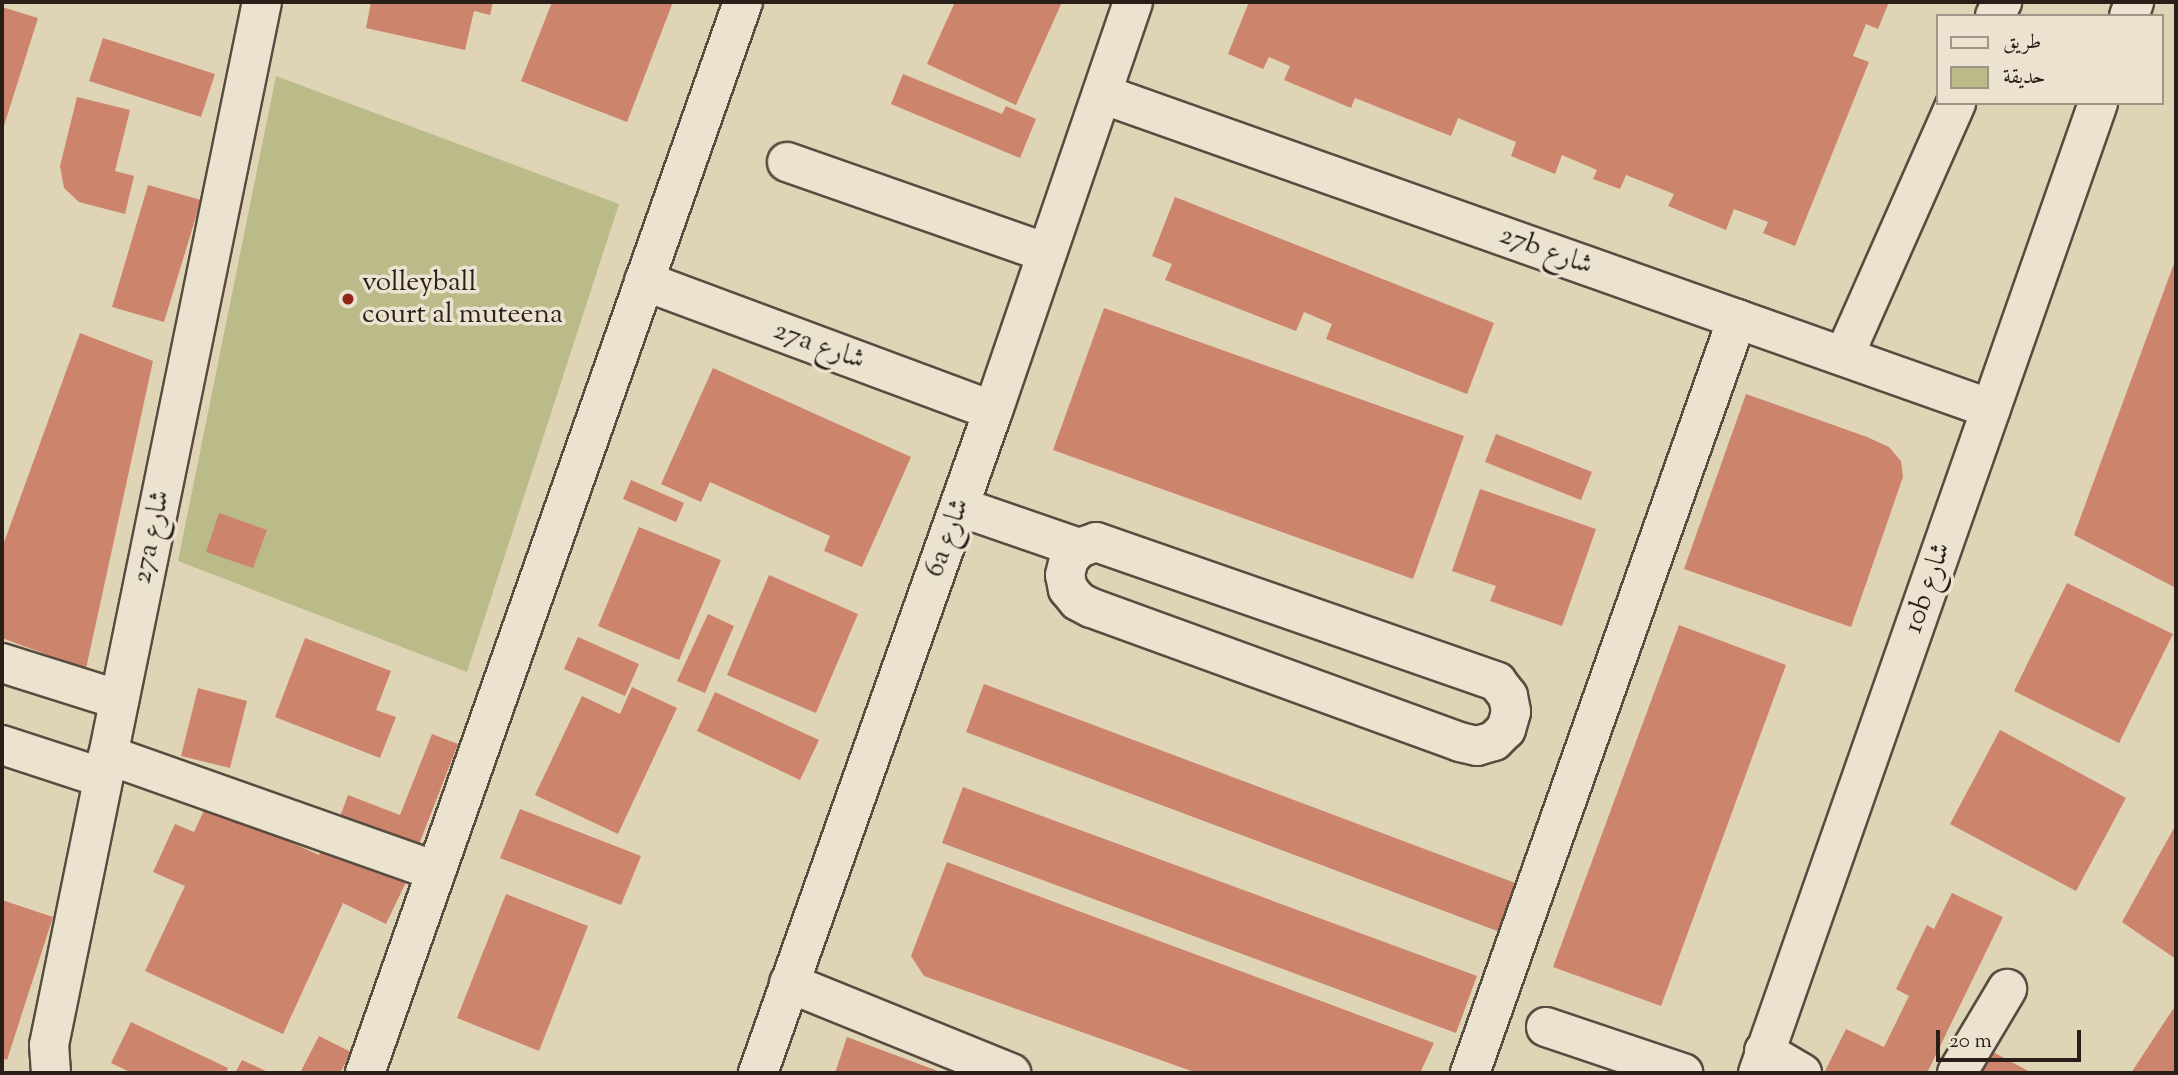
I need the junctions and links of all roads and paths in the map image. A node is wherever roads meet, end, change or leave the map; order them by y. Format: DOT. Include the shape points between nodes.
graph roads {
  1 [pos="262,2"];
  2 [pos="743,2"];
  3 [pos="1133,2"];
  4 [pos="1102,94"];
  5 [pos="1955,105"];
  6 [pos="2097,105"];
  7 [pos="787,162"];
  8 [pos="1047,253"];
  9 [pos="644,281"];
  10 [pos="1737,319"];
  11 [pos="1844,356"];
  12 [pos="1991,409"];
  13 [pos="993,411"];
  14 [pos="960,507"];
  15 [pos="1079,548"];
  16 [pos="2,663"];
  17 [pos="119,700"];
  18 [pos="2,746"];
  19 [pos="106,767"];
  20 [pos="436,871"];
  21 [pos="789,983"];
  22 [pos="2007,989"];
  23 [pos="1546,1027"];
  24 [pos="1761,1062"];
  25 [pos="51,1073"];
  26 [pos="365,1073"];
  27 [pos="758,1073"];
  28 [pos="1011,1073"];
  29 [pos="1470,1073"];
  30 [pos="1683,1073"];
  31 [pos="1802,1073"];
  32 [pos="1956,1073"];
  1 -- 17 [label="street, 27a شارع"];
  2 -- 9 [label="street"];
  3 -- 4 [label="street, 6a شارع"];
  4 -- 8 [label="street, 6a شارع"];
  4 -- 10 [label="street, 27b شارع"];
  5 -- 11 [label="street"];
  6 -- 12 [label="street, 10b شارع"];
  7 -- 8 [label="street"];
  8 -- 13 [label="street, 6a شارع"];
  9 -- 13 [label="street, 27a شارع"];
  9 -- 20 [label="street"];
  10 -- 11 [label="street, 27b شارع"];
  10 -- 29 [label="street"];
  11 -- 12 [label="street, 27b شارع"];
  12 -- 24 [label="street, 10b شارع"];
  13 -- 14 [label="street, 6a شارع"];
  14 -- 15 [label="street"];
  14 -- 21 [label="street, 6a شارع"];
  15 -- 15 [label="street" via="1096,542 1114,546 1481,675 1497,682 1508,696 1511,712 1506,729 1494,741 1477,746 1460,743 1091,608 1068,589 1065,575 1069,559"];
  16 -- 17 [label="street"];
  17 -- 19 [label="street, 27a شارع"];
  18 -- 19 [label="street"];
  19 -- 20 [label="street"];
  19 -- 25 [label="street, 27a شارع" via="49,1045"];
  20 -- 26 [label="street"];
  21 -- 27 [label="street, 6a شارع"];
  21 -- 28 [label="street"];
  22 -- 32 [label="street"];
  23 -- 30 [label="street"];
  24 -- 31 [label="street"];
}
